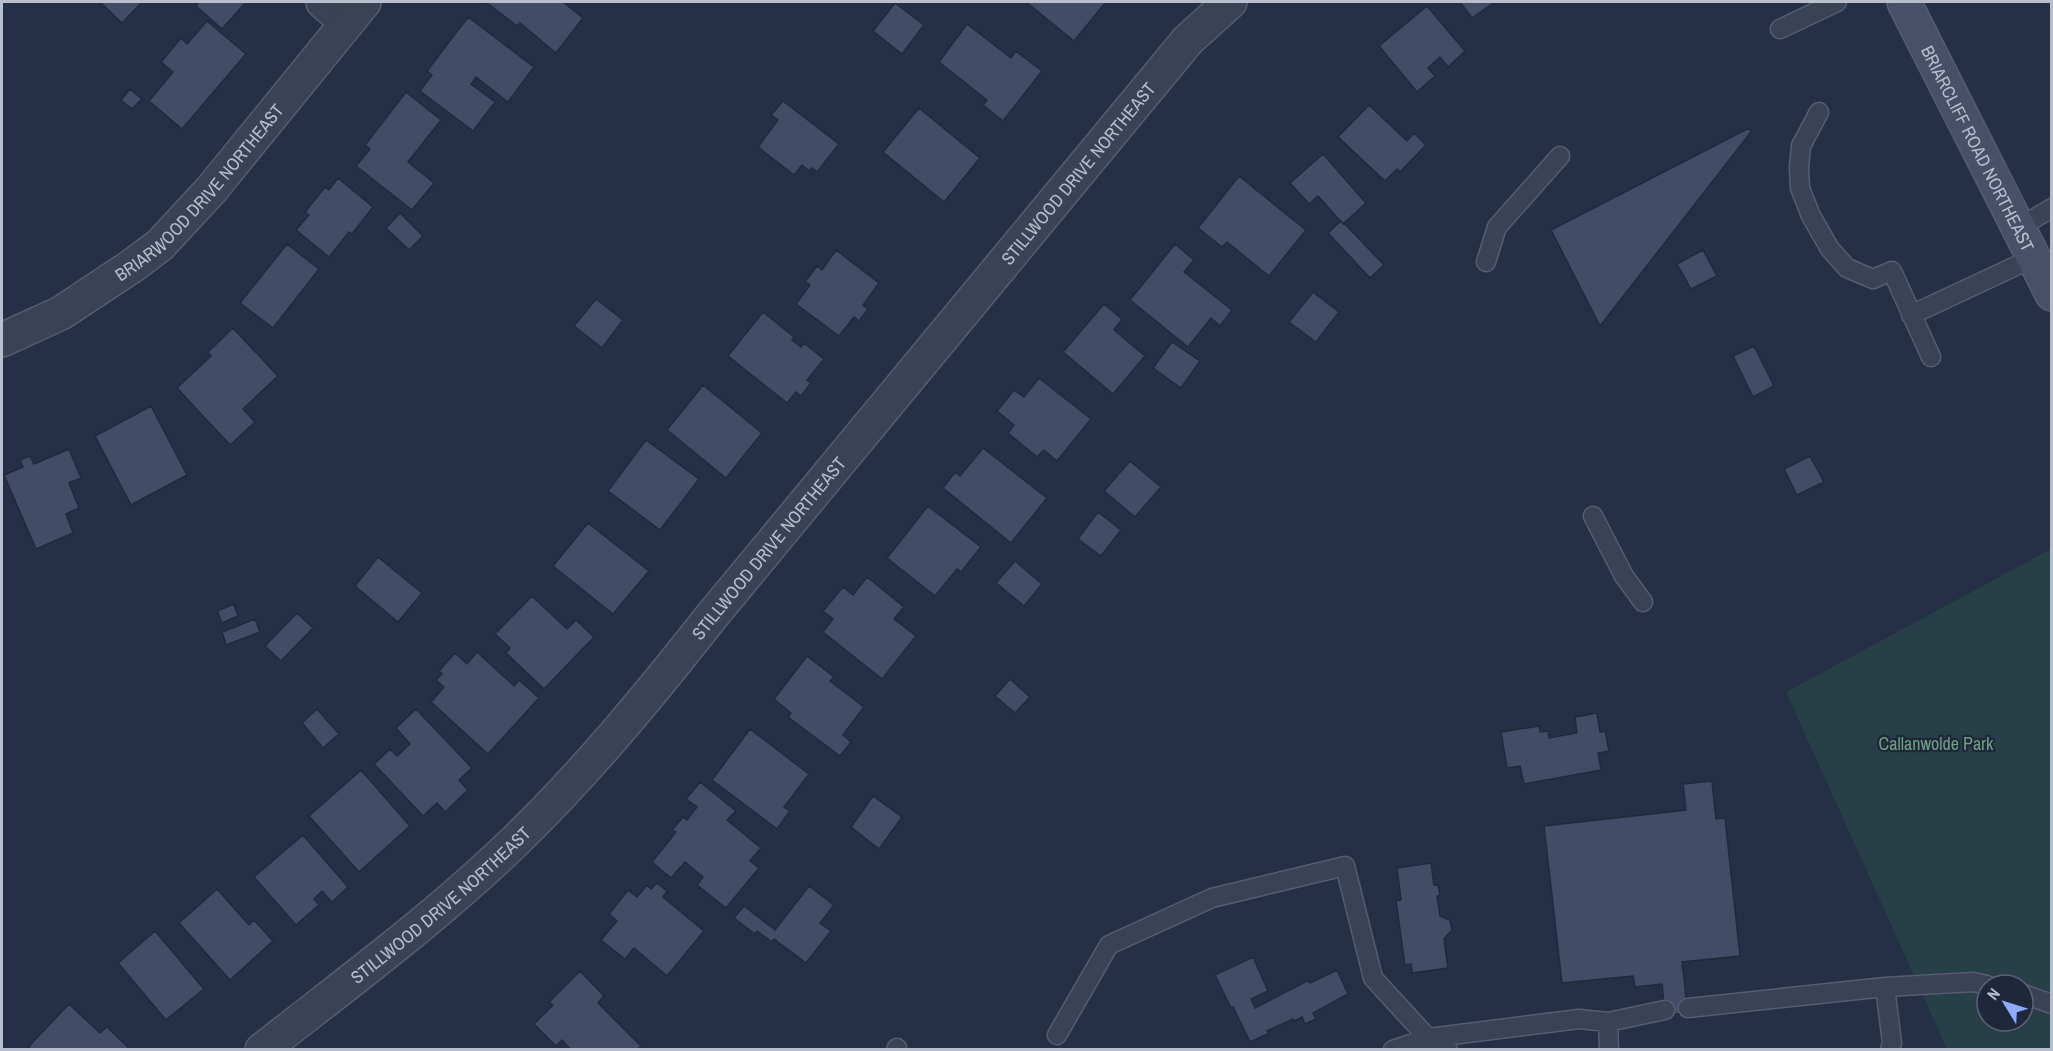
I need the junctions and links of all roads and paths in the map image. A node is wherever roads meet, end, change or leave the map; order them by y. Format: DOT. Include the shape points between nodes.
graph roads {
  1 [pos="1230,2"];
  2 [pos="1837,2"];
  3 [pos="1904,2"];
  4 [pos="345,9"];
  5 [pos="1780,28"];
  6 [pos="1819,112"];
  7 [pos="1560,156"];
  8 [pos="2052,208"];
  9 [pos="2018,228"];
  10 [pos="2033,258"];
  11 [pos="1486,262"];
  12 [pos="2052,294"];
  13 [pos="1911,315"];
  14 [pos="2,340"];
  15 [pos="1931,357"];
  16 [pos="1593,516"];
  17 [pos="1643,602"];
  18 [pos="1975,982"];
  19 [pos="1885,987"];
  20 [pos="2035,998"];
  21 [pos="2052,1004"];
  22 [pos="1688,1008"];
  23 [pos="1665,1011"];
  24 [pos="1608,1022"];
  25 [pos="1058,1035"];
  26 [pos="1428,1038"];
  27 [pos="262,1050"];
  28 [pos="1393,1050"];
  29 [pos="1448,1050"];
  30 [pos="1609,1050"];
  31 [pos="1890,1050"];
  1 -- 27 [label="street, STILLWOOD DRIVE NORTHEAST" via="1188,40 578,777 447,903"];
  2 -- 5 [label="lane"];
  3 -- 9 [label="main road, BRIARCLIFF ROAD NORTHEAST"];
  4 -- 14 [label="street, BRIARWOOD DRIVE NORTHEAST" via="211,190 160,245 61,314"];
  6 -- 13 [label="lane" via="1801,146 1798,168 1800,188 1811,216 1830,249 1847,268 1873,279 1892,271"];
  7 -- 11 [label="lane" via="1497,227"];
  8 -- 9 [label="lane"];
  9 -- 10 [label="main road, BRIARCLIFF ROAD NORTHEAST"];
  10 -- 12 [label="main road, BRIARCLIFF ROAD NORTHEAST"];
  10 -- 13 [label="lane"];
  13 -- 15 [label="lane"];
  16 -- 17 [label="lane" via="1624,576"];
  18 -- 19 [label="lane"];
  19 -- 22 [label="lane"];
  19 -- 31 [label="lane"];
  20 -- 21 [label="lane"];
  23 -- 24 [label="lane"];
  24 -- 26 [label="lane" via="1579,1019"];
  24 -- 30 [label="lane"];
  25 -- 26 [label="lane" via="1109,945 1212,898 1345,866 1373,978"];
  26 -- 28 [label="lane"];
  26 -- 29 [label="lane"];
}
